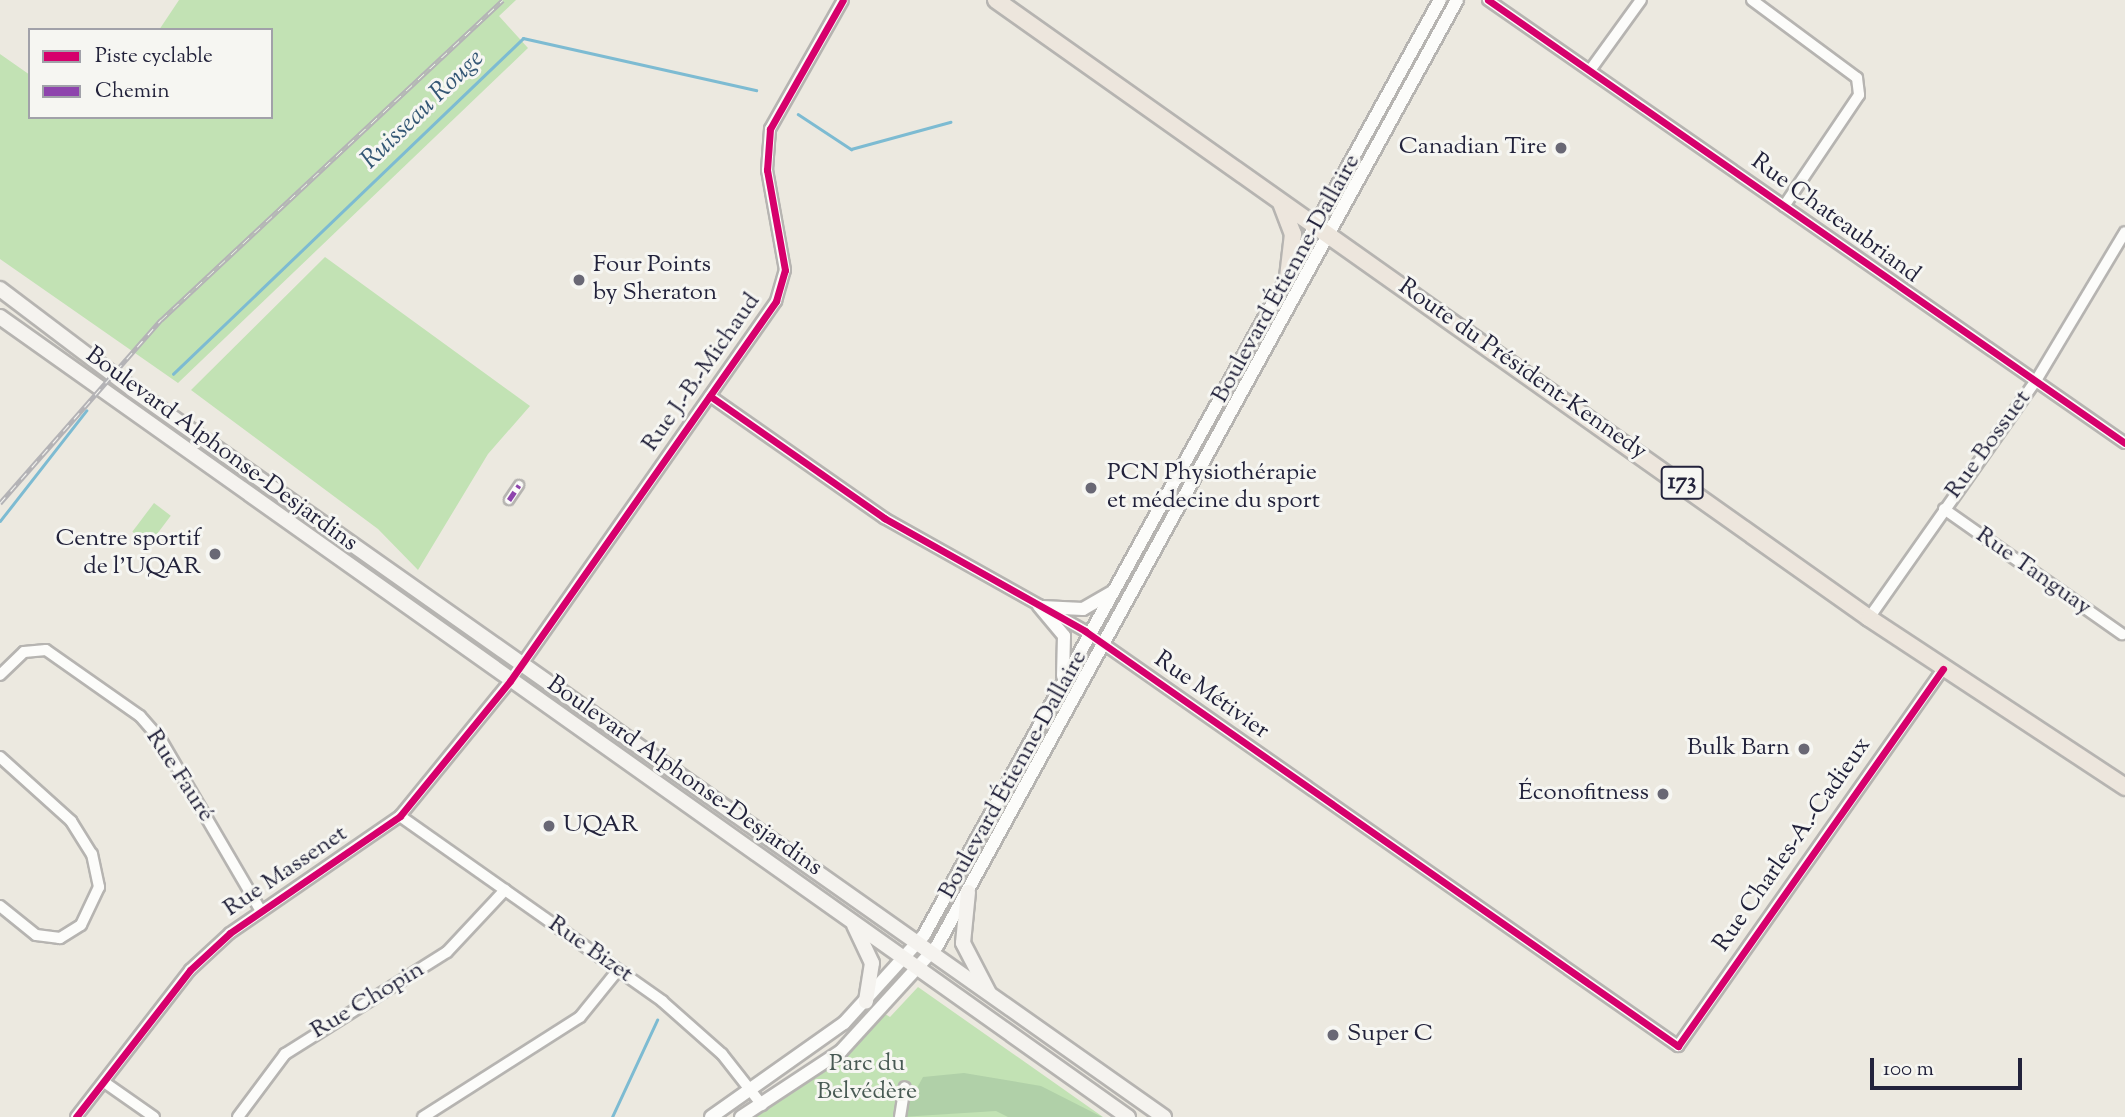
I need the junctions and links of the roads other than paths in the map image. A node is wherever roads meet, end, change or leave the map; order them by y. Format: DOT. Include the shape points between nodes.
graph roads {
  1 [pos="843,0"];
  2 [pos="996,0"];
  3 [pos="1440,0"];
  4 [pos="1457,0"];
  5 [pos="1489,0"];
  6 [pos="1641,0"];
  7 [pos="1752,0"];
  8 [pos="1591,69"];
  9 [pos="1280,201"];
  10 [pos="1784,206"];
  11 [pos="1321,230"];
  12 [pos="2125,232"];
  13 [pos="1288,277"];
  14 [pos="0,289"];
  15 [pos="0,317"];
  16 [pos="2037,379"];
  17 [pos="710,396"];
  18 [pos="2125,443"];
  19 [pos="519,485"];
  20 [pos="509,500"];
  21 [pos="1944,509"];
  22 [pos="1118,587"];
  23 [pos="1040,606"];
  24 [pos="1869,618"];
  25 [pos="2122,634"];
  26 [pos="1091,636"];
  27 [pos="1106,647"];
  28 [pos="522,664"];
  29 [pos="1943,669"];
  30 [pos="0,675"];
  31 [pos="510,681"];
  32 [pos="1058,695"];
  33 [pos="0,757"];
  34 [pos="2121,786"];
  35 [pos="2125,801"];
  36 [pos="400,816"];
  37 [pos="505,890"];
  38 [pos="968,892"];
  39 [pos="0,906"];
  40 [pos="261,911"];
  41 [pos="846,916"];
  42 [pos="918,944"];
  43 [pos="931,955"];
  44 [pos="906,957"];
  45 [pos="920,968"];
  46 [pos="618,970"];
  47 [pos="993,1000"];
  48 [pos="866,1002"];
  49 [pos="1678,1046"];
  50 [pos="104,1082"];
  51 [pos="905,1087"];
  52 [pos="750,1089"];
  53 [pos="762,1105"];
  54 [pos="76,1117"];
  55 [pos="154,1117"];
  56 [pos="238,1117"];
  57 [pos="423,1117"];
  58 [pos="711,1117"];
  59 [pos="741,1117"];
  60 [pos="900,1117"];
  61 [pos="1128,1117"];
  62 [pos="1164,1117"];
  1 -- 17 [label="street, Rue J.-B.-Michaud" via="771,129 767,170 783,284"];
  2 -- 9 [label="main road, Route du Président-Kennedy / 173"];
  3 -- 11 [label="street, Boulevard Étienne-Dallaire"];
  4 -- 11 [label="street, Boulevard Étienne-Dallaire"];
  5 -- 8 [label="street, Rue Chateaubriand"];
  6 -- 8 [label="street"];
  7 -- 10 [label="street" via="1857,78 1859,95"];
  8 -- 10 [label="street, Rue Chateaubriand"];
  9 -- 11 [label="main road, Route du Président-Kennedy / 173"];
  9 -- 13 [label="main road" via="1293,234"];
  10 -- 16 [label="street, Rue Chateaubriand"];
  11 -- 13 [label="street, Boulevard Étienne-Dallaire"];
  11 -- 24 [label="main road, Route du Président-Kennedy / 173"];
  11 -- 27 [label="street, Boulevard Étienne-Dallaire"];
  12 -- 16 [label="street, Rue Bossuet"];
  13 -- 22 [label="street, Boulevard Étienne-Dallaire"];
  14 -- 28 [label="main road, Boulevard Alphonse-Desjardins"];
  15 -- 31 [label="main road, Boulevard Alphonse-Desjardins"];
  16 -- 18 [label="street, Rue Chateaubriand"];
  16 -- 21 [label="street, Rue Bossuet"];
  17 -- 23 [label="street, Rue Métivier" via="884,518"];
  17 -- 28 [label="street, Rue J.-B.-Michaud"];
  19 -- 20 [label="street"];
  21 -- 24 [label="street, Rue Bossuet"];
  21 -- 25 [label="street, Rue Tanguay"];
  22 -- 23 [label="street" via="1083,609"];
  22 -- 26 [label="street, Boulevard Étienne-Dallaire"];
  23 -- 26 [label="street, Rue Métivier"];
  23 -- 32 [label="street" via="1066,644"];
  24 -- 29 [label="main road, Route du Président-Kennedy / 173"];
  26 -- 27 [label="street, Rue Métivier"];
  26 -- 32 [label="street, Boulevard Étienne-Dallaire"];
  27 -- 38 [label="street, Boulevard Étienne-Dallaire"];
  27 -- 49 [label="street, Rue Métivier"];
  28 -- 31 [label="street, Rue Massenet"];
  28 -- 42 [label="main road, Boulevard Alphonse-Desjardins"];
  29 -- 34 [label="main road, Route du Président-Kennedy / 173"];
  29 -- 49 [label="street, Rue Charles-A.-Cadieux"];
  30 -- 40 [label="street, Rue Fauré" via="24,652 46,650 140,716 161,740"];
  31 -- 36 [label="street, Rue Massenet"];
  31 -- 41 [label="main road, Boulevard Alphonse-Desjardins"];
  32 -- 42 [label="street, Boulevard Étienne-Dallaire"];
  33 -- 39 [label="street" via="71,821 95,863 99,887 81,925 60,938 36,935"];
  34 -- 35 [label="main road, Route du Président-Kennedy / 173"];
  36 -- 37 [label="street, Rue Bizet"];
  36 -- 40 [label="street, Rue Massenet"];
  37 -- 46 [label="street, Rue Bizet"];
  37 -- 56 [label="street, Rue Chopin" via="447,951 285,1054"];
  38 -- 43 [label="street, Boulevard Étienne-Dallaire"];
  38 -- 47 [label="main road" via="963,943"];
  40 -- 50 [label="street, Rue Massenet" via="190,970"];
  41 -- 44 [label="main road, Boulevard Alphonse-Desjardins"];
  41 -- 48 [label="main road" via="873,963"];
  42 -- 43 [label="main road, Boulevard Alphonse-Desjardins"];
  42 -- 44 [label="street, Boulevard Étienne-Dallaire"];
  43 -- 45 [label="street, Boulevard Étienne-Dallaire"];
  43 -- 47 [label="main road, Boulevard Alphonse-Desjardins"];
  44 -- 45 [label="main road, Boulevard Alphonse-Desjardins"];
  44 -- 48 [label="street, Boulevard Étienne-Dallaire"];
  45 -- 53 [label="street, Boulevard Étienne-Dallaire" via="841,1051"];
  45 -- 61 [label="main road, Boulevard Alphonse-Desjardins"];
  46 -- 52 [label="street, Rue Bizet" via="715,1047"];
  46 -- 57 [label="street" via="580,1017"];
  47 -- 62 [label="main road, Boulevard Alphonse-Desjardins"];
  48 -- 52 [label="street, Boulevard Étienne-Dallaire"];
  50 -- 54 [label="street, Rue Massenet"];
  50 -- 55 [label="street"];
  51 -- 60 [label="street"];
  52 -- 53 [label="street, Rue Bizet"];
  52 -- 58 [label="street, Boulevard Étienne-Dallaire"];
  53 -- 59 [label="street, Boulevard Étienne-Dallaire"];
}
